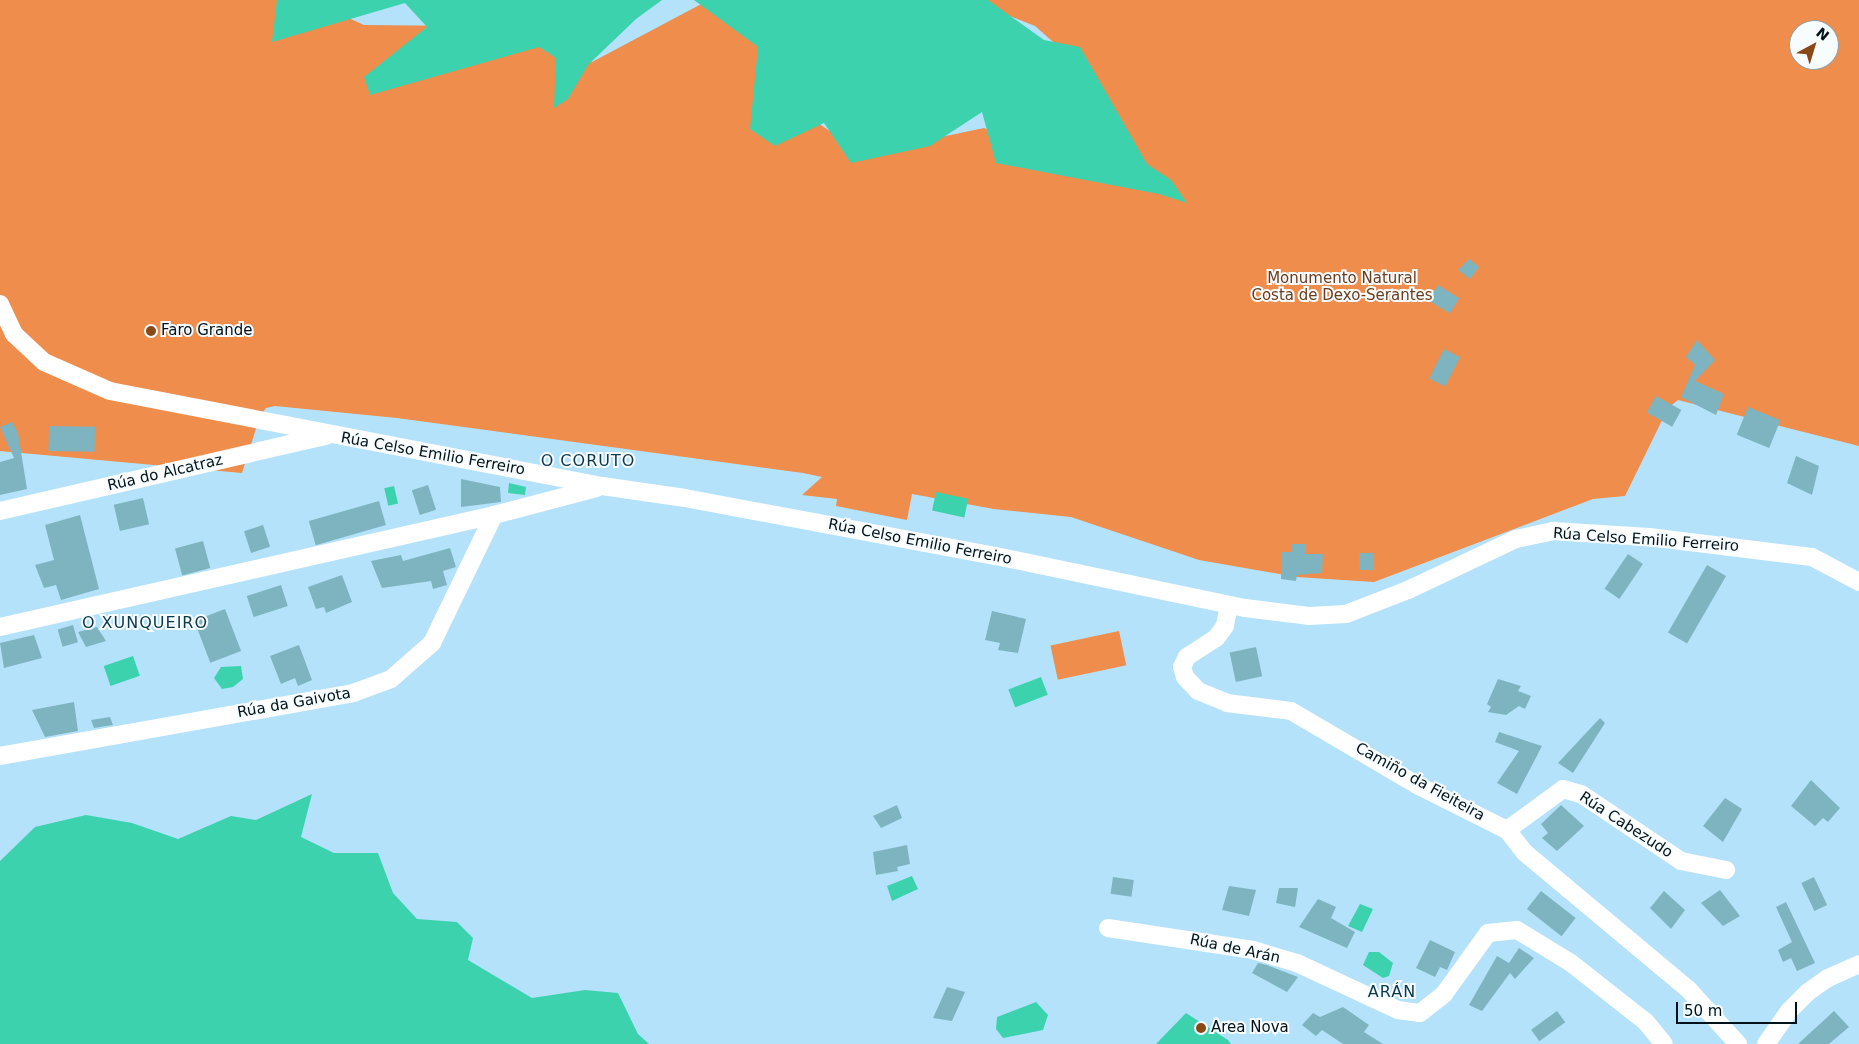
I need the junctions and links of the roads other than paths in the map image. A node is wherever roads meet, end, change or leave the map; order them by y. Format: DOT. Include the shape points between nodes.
graph roads {
  1 [pos="0,304"];
  2 [pos="331,435"];
  3 [pos="602,486"];
  4 [pos="0,511"];
  5 [pos="494,515"];
  6 [pos="1859,582"];
  7 [pos="1229,605"];
  8 [pos="0,627"];
  9 [pos="0,756"];
  10 [pos="1506,830"];
  11 [pos="1726,870"];
  12 [pos="1108,928"];
  13 [pos="1859,964"];
  14 [pos="1664,1044"];
  15 [pos="1738,1044"];
  16 [pos="1766,1044"];
  1 -- 2 [label="street, Rúa Celso Emilio Ferreiro" via="14,334 44,362 110,391"];
  2 -- 3 [label="street, Rúa Celso Emilio Ferreiro"];
  2 -- 4 [label="street, Rúa do Alcatraz"];
  3 -- 5 [label="street"];
  3 -- 7 [label="street, Rúa Celso Emilio Ferreiro" via="685,498 986,554"];
  5 -- 8 [label="street"];
  5 -- 9 [label="street, Rúa da Gaivota" via="432,643 391,679 353,694"];
  6 -- 7 [label="street, Rúa Celso Emilio Ferreiro" via="1806,556 1649,537 1553,531 1516,539 1408,590 1346,614 1309,616"];
  7 -- 10 [label="street, Camiño da Fieiteira" via="1226,626 1216,638 1187,657 1182,667 1185,677 1198,691 1210,698 1291,711 1419,786"];
  10 -- 11 [label="street, Rúa Cabezudo" via="1563,789 1581,794 1681,861"];
  10 -- 15 [label="street, Camiño da Fieiteira" via="1524,852 1689,990"];
  12 -- 14 [label="street, Rúa de Arán" via="1252,950 1297,963 1398,1010 1420,1013 1444,994 1488,933 1517,930 1571,963 1646,1022"];
  13 -- 16 [label="street" via="1828,978 1808,992 1788,1012"];
}
